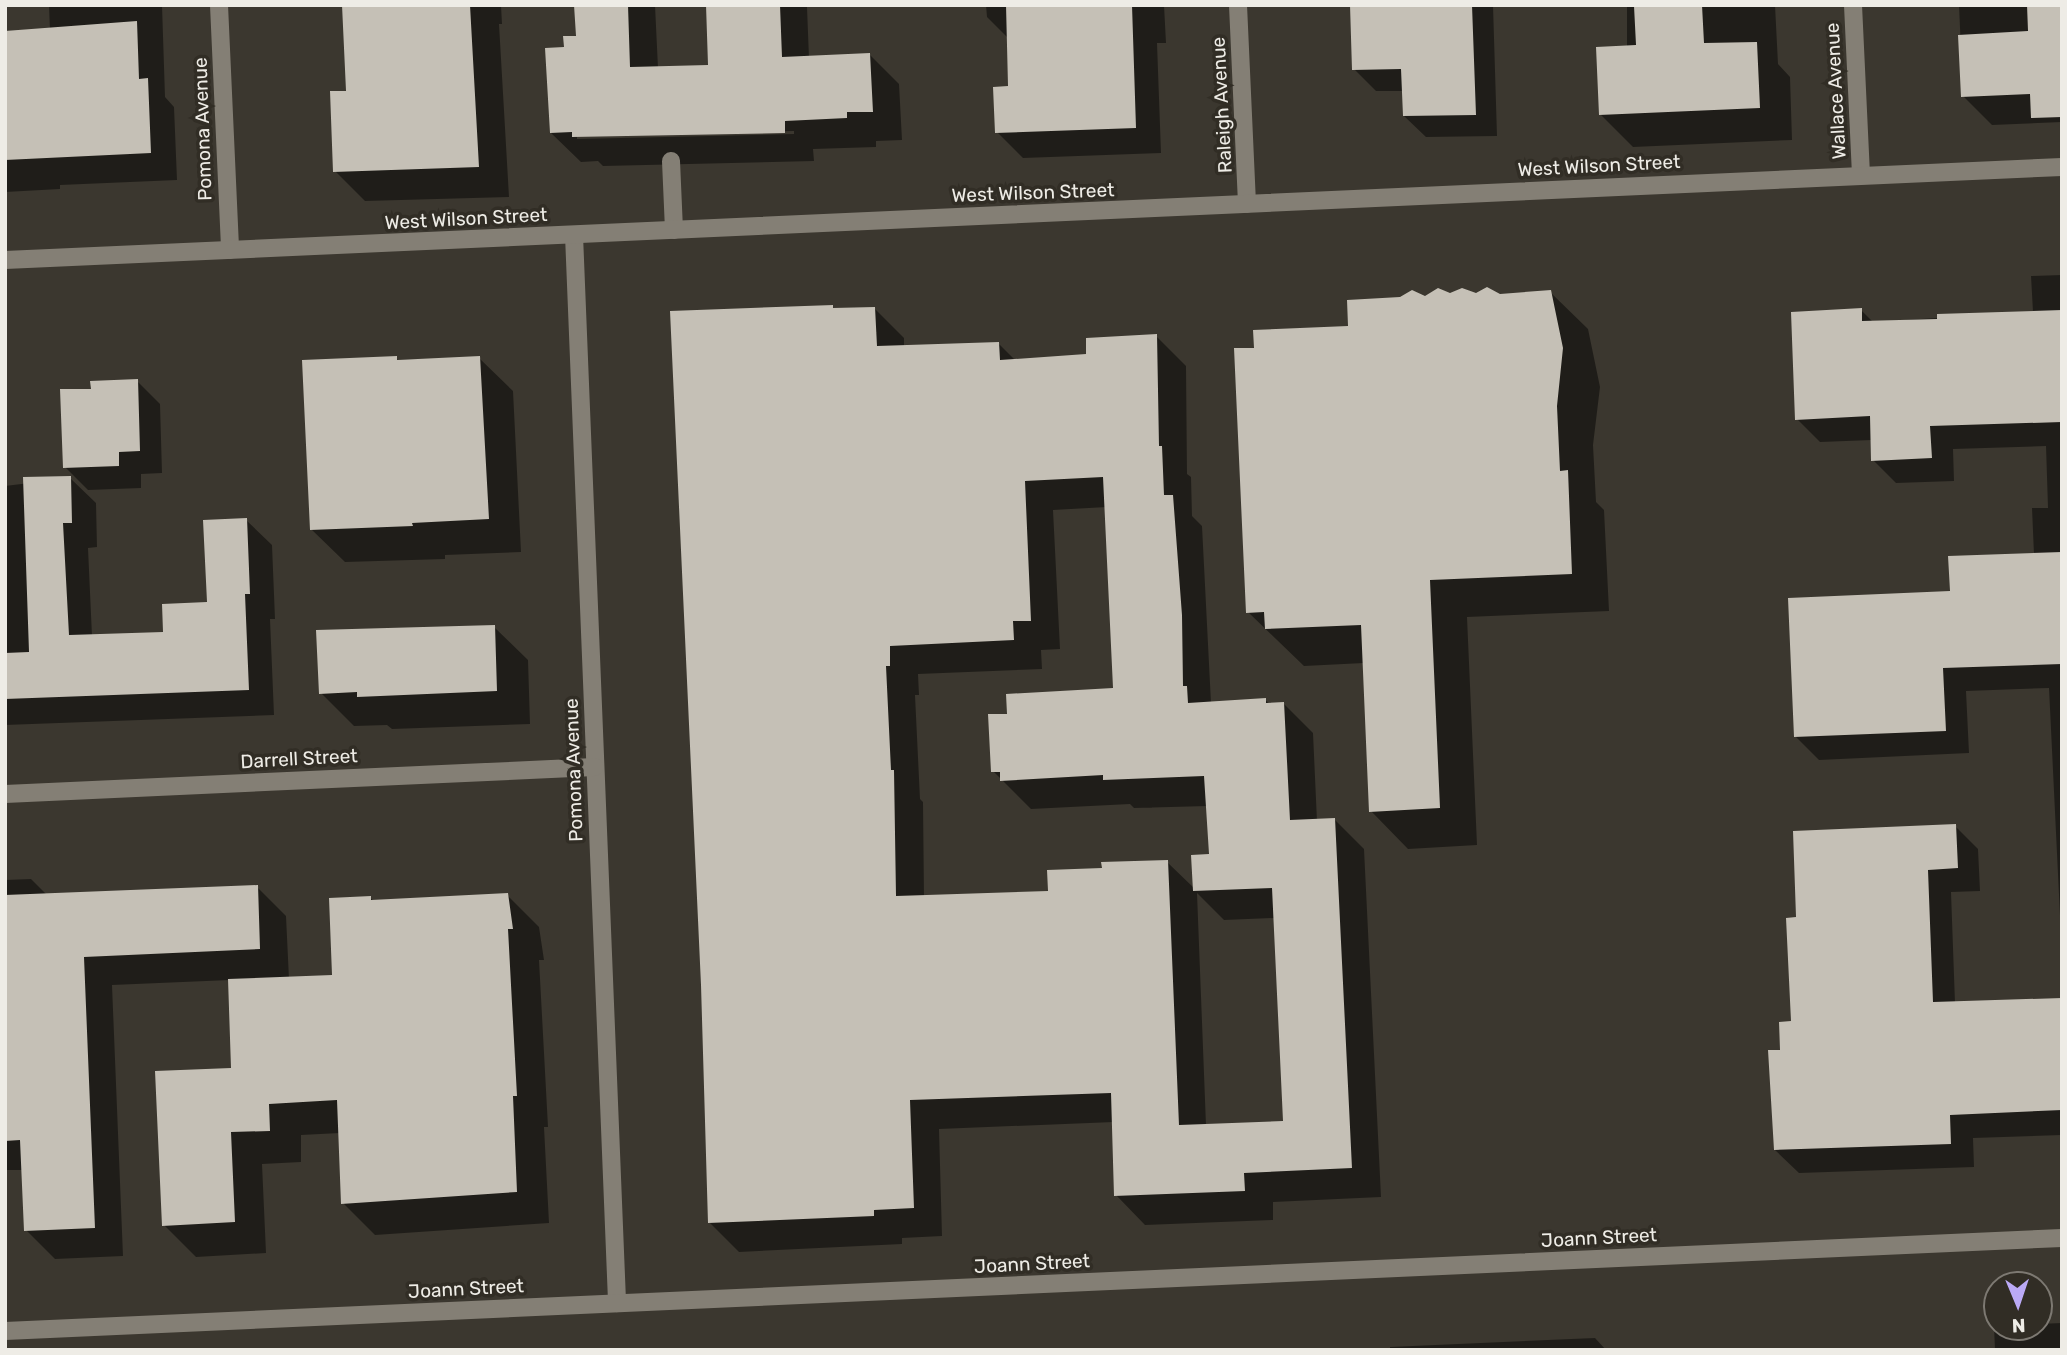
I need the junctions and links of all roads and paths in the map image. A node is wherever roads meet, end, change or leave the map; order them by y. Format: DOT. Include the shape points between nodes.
graph roads {
  1 [pos="219,5"];
  2 [pos="1238,5"];
  3 [pos="1853,5"];
  4 [pos="671,161"];
  5 [pos="2062,167"];
  6 [pos="1861,176"];
  7 [pos="1247,204"];
  8 [pos="674,230"];
  9 [pos="574,235"];
  10 [pos="230,250"];
  11 [pos="5,260"];
  12 [pos="594,766"];
  13 [pos="5,794"];
  14 [pos="2062,1238"];
  15 [pos="617,1303"];
  16 [pos="5,1331"];
  1 -- 10 [label="street, Pomona Avenue"];
  2 -- 7 [label="street, Raleigh Avenue"];
  3 -- 6 [label="street, Wallace Avenue"];
  4 -- 8 [label="street"];
  5 -- 6 [label="street, West Wilson Street"];
  6 -- 7 [label="street, West Wilson Street"];
  7 -- 8 [label="street, West Wilson Street"];
  8 -- 9 [label="street, West Wilson Street"];
  9 -- 10 [label="street, West Wilson Street"];
  9 -- 12 [label="street, Pomona Avenue"];
  10 -- 11 [label="street, West Wilson Street"];
  12 -- 13 [label="street, Darrell Street"];
  12 -- 15 [label="street, Pomona Avenue"];
  14 -- 15 [label="street, Joann Street"];
  15 -- 16 [label="street, Joann Street"];
}
